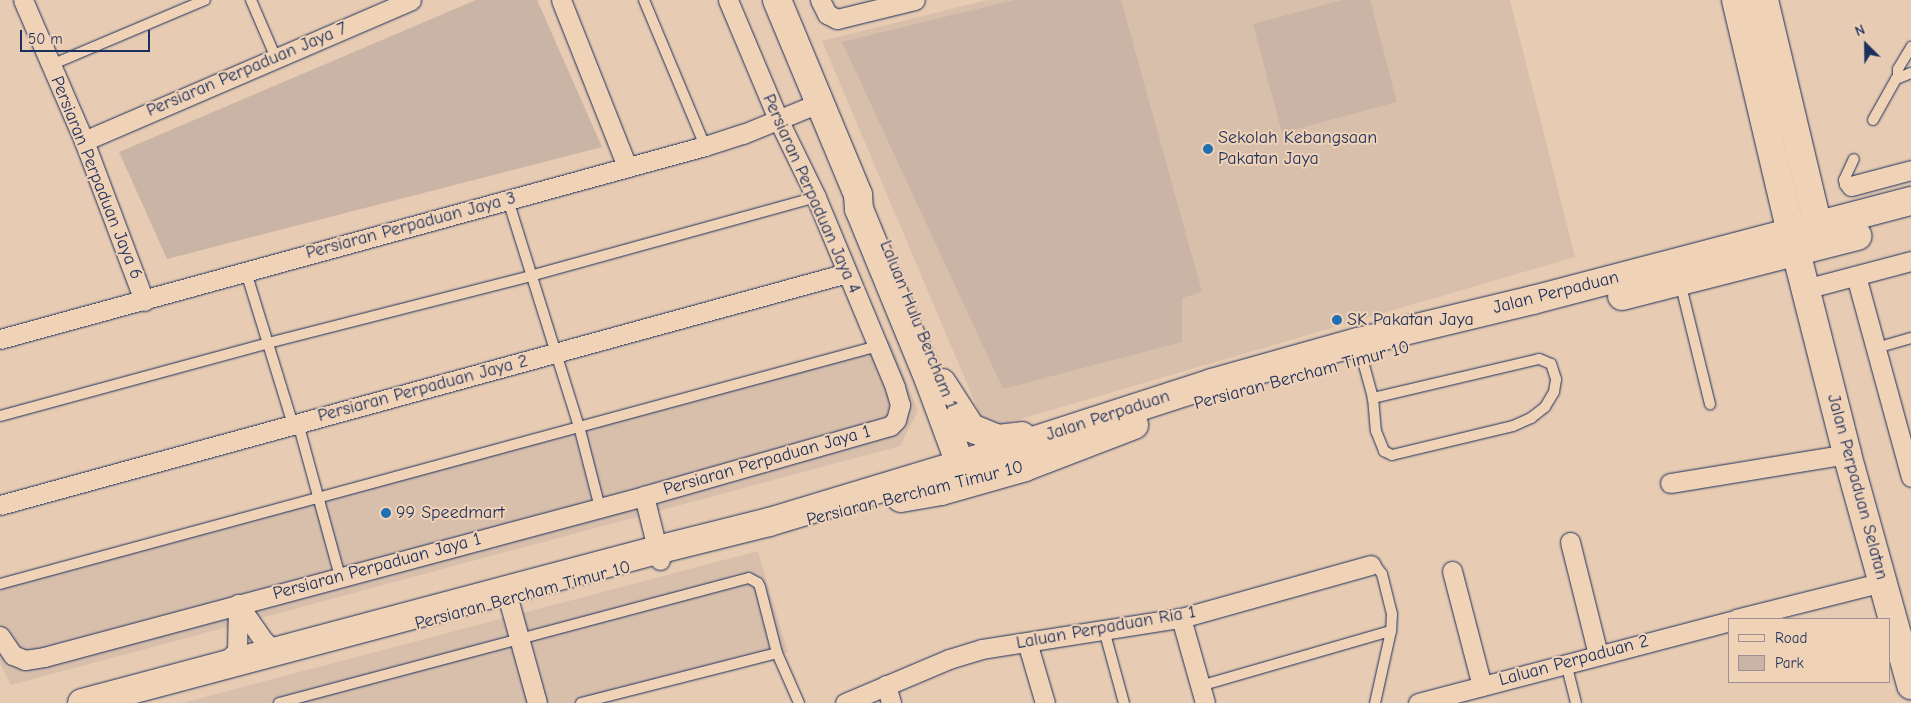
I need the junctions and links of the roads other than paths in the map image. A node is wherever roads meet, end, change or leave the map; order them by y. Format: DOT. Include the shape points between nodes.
graph roads {
  1 [pos="23,0"];
  2 [pos="205,0"];
  3 [pos="251,0"];
  4 [pos="411,0"];
  5 [pos="562,0"];
  6 [pos="644,0"];
  7 [pos="728,0"];
  8 [pos="777,0"];
  9 [pos="820,0"];
  10 [pos="915,0"];
  11 [pos="1736,0"];
  12 [pos="1764,0"];
  13 [pos="1911,47"];
  14 [pos="276,58"];
  15 [pos="51,65"];
  16 [pos="1911,73"];
  17 [pos="1898,77"];
  18 [pos="819,103"];
  19 [pos="778,120"];
  20 [pos="1873,120"];
  21 [pos="84,141"];
  22 [pos="705,146"];
  23 [pos="1854,159"];
  24 [pos="627,168"];
  25 [pos="1911,170"];
  26 [pos="1851,186"];
  27 [pos="816,197"];
  28 [pos="508,200"];
  29 [pos="1911,201"];
  30 [pos="1911,220"];
  31 [pos="1821,236"];
  32 [pos="1793,242"];
  33 [pos="1911,261"];
  34 [pos="246,272"];
  35 [pos="847,273"];
  36 [pos="530,276"];
  37 [pos="1856,276"];
  38 [pos="1680,281"];
  39 [pos="1805,289"];
  40 [pos="1533,300"];
  41 [pos="144,301"];
  42 [pos="1575,308"];
  43 [pos="1911,338"];
  44 [pos="0,339"];
  45 [pos="268,343"];
  46 [pos="878,346"];
  47 [pos="1876,348"];
  48 [pos="1360,350"];
  49 [pos="554,353"];
  50 [pos="933,379"];
  51 [pos="894,388"];
  52 [pos="1373,398"];
  53 [pos="1710,404"];
  54 [pos="0,416"];
  55 [pos="1903,418"];
  56 [pos="1111,423"];
  57 [pos="296,424"];
  58 [pos="579,426"];
  59 [pos="1847,454"];
  60 [pos="968,465"];
  61 [pos="1911,477"];
  62 [pos="1670,483"];
  63 [pos="644,496"];
  64 [pos="907,496"];
  65 [pos="318,497"];
  66 [pos="841,502"];
  67 [pos="0,505"];
  68 [pos="600,508"];
  69 [pos="1570,542"];
  70 [pos="659,555"];
  71 [pos="1371,564"];
  72 [pos="1452,571"];
  73 [pos="340,577"];
  74 [pos="1883,582"];
  75 [pos="0,584"];
  76 [pos="508,596"];
  77 [pos="238,604"];
  78 [pos="1181,618"];
  79 [pos="1740,618"];
  80 [pos="1728,622"];
  81 [pos="1104,630"];
  82 [pos="1391,631"];
  83 [pos="0,636"];
  84 [pos="520,640"];
  85 [pos="1027,642"];
  86 [pos="283,650"];
  87 [pos="777,653"];
  88 [pos="1598,654"];
  89 [pos="1566,663"];
  90 [pos="221,666"];
  91 [pos="1911,685"];
  92 [pos="1482,686"];
  93 [pos="889,694"];
  94 [pos="1203,695"];
  95 [pos="82,703"];
  96 [pos="118,703"];
  97 [pos="279,703"];
  98 [pos="537,703"];
  99 [pos="581,703"];
  100 [pos="799,703"];
  101 [pos="845,703"];
  102 [pos="1045,703"];
  103 [pos="1124,703"];
  104 [pos="1375,703"];
  105 [pos="1418,703"];
  106 [pos="1576,703"];
  1 -- 15 [label="street, Persiaran Perpaduan Jaya 6"];
  2 -- 15 [label="lane"];
  3 -- 14 [label="lane"];
  4 -- 14 [label="street, Persiaran Perpaduan Jaya 7"];
  5 -- 24 [label="street"];
  6 -- 22 [label="lane"];
  7 -- 19 [label="street, Persiaran Perpaduan Jaya 4"];
  8 -- 18 [label="street, Laluan Hulu Bercham 1"];
  9 -- 10 [label="street" via="827,14 837,18"];
  11 -- 32 [label="street, Jalan Perpaduan Selatan"];
  12 -- 31 [label="street"];
  13 -- 17 [label="lane" via="1898,69"];
  14 -- 21 [label="street, Persiaran Perpaduan Jaya 7"];
  15 -- 21 [label="street, Persiaran Perpaduan Jaya 6"];
  16 -- 17 [label="lane"];
  17 -- 20 [label="lane"];
  18 -- 19 [label="street, Persiaran Perpaduan Jaya 3"];
  18 -- 50 [label="street, Laluan Hulu Bercham 1" via="858,195 858,209"];
  19 -- 22 [label="street, Persiaran Perpaduan Jaya 3"];
  19 -- 27 [label="street, Persiaran Perpaduan Jaya 4"];
  21 -- 41 [label="street, Persiaran Perpaduan Jaya 6"];
  22 -- 24 [label="street, Persiaran Perpaduan Jaya 3"];
  23 -- 26 [label="lane" via="1844,180 1845,185"];
  24 -- 28 [label="street, Persiaran Perpaduan Jaya 3"];
  25 -- 26 [label="street"];
  27 -- 35 [label="street, Persiaran Perpaduan Jaya 4"];
  27 -- 36 [label="lane"];
  28 -- 34 [label="street, Persiaran Perpaduan Jaya 3"];
  28 -- 36 [label="lane"];
  29 -- 31 [label="street, Jalan Perpaduan"];
  30 -- 31 [label="street, Jalan Perpaduan"];
  31 -- 32 [label="street, Jalan Perpaduan"];
  31 -- 39 [label="street"];
  32 -- 38 [label="street, Persiaran Bercham Timur 10"];
  32 -- 39 [label="street, Jalan Perpaduan Selatan"];
  32 -- 40 [label="street, Jalan Perpaduan"];
  33 -- 37 [label="street"];
  34 -- 41 [label="street, Persiaran Perpaduan Jaya 3"];
  34 -- 45 [label="lane"];
  35 -- 46 [label="street, Persiaran Perpaduan Jaya 4"];
  35 -- 49 [label="street, Persiaran Perpaduan Jaya 2"];
  36 -- 45 [label="lane"];
  36 -- 49 [label="lane"];
  37 -- 39 [label="street"];
  37 -- 47 [label="street"];
  38 -- 42 [label="street, Persiaran Bercham Timur 10"];
  38 -- 53 [label="lane"];
  39 -- 59 [label="street, Jalan Perpaduan Selatan"];
  40 -- 42 [label="street" via="1546,310 1568,304"];
  40 -- 48 [label="street, Jalan Perpaduan"];
  41 -- 44 [label="street, Persiaran Perpaduan Jaya 3"];
  42 -- 48 [label="street, Persiaran Bercham Timur 10"];
  43 -- 47 [label="lane"];
  45 -- 54 [label="lane"];
  45 -- 57 [label="lane"];
  46 -- 51 [label="street, Persiaran Perpaduan Jaya 4"];
  46 -- 58 [label="lane"];
  47 -- 55 [label="street"];
  48 -- 52 [label="lane"];
  48 -- 56 [label="street, Jalan Perpaduan" via="1212,383"];
  49 -- 57 [label="street, Persiaran Perpaduan Jaya 2"];
  49 -- 58 [label="lane"];
  50 -- 56 [label="street" via="971,428 998,440"];
  50 -- 60 [label="street, Laluan Hulu Bercham 1"];
  50 -- 66 [label="street" via="938,435 930,460 917,472"];
  51 -- 63 [label="street, Persiaran Perpaduan Jaya 1" via="900,405 896,420 890,426"];
  52 -- 52 [label="lane" via="1381,445 1388,454 1398,455 1513,426 1532,418 1545,407 1554,392 1556,379 1550,364 1539,359"];
  55 -- 61 [label="street"];
  56 -- 60 [label="street, Jalan Perpaduan"];
  56 -- 64 [label="street, Persiaran Bercham Timur 10" via="1025,467 941,491"];
  57 -- 65 [label="lane"];
  57 -- 67 [label="street, Persiaran Perpaduan Jaya 2"];
  58 -- 65 [label="lane"];
  58 -- 68 [label="lane"];
  59 -- 62 [label="street"];
  59 -- 74 [label="street, Jalan Perpaduan Selatan"];
  60 -- 64 [label="street" via="958,478"];
  60 -- 66 [label="street, Persiaran Bercham Timur 10"];
  63 -- 68 [label="street, Persiaran Perpaduan Jaya 1"];
  63 -- 70 [label="street"];
  64 -- 70 [label="street, Persiaran Bercham Timur 10"];
  65 -- 73 [label="lane"];
  65 -- 75 [label="lane"];
  66 -- 70 [label="street, Persiaran Bercham Timur 10"];
  68 -- 73 [label="street, Persiaran Perpaduan Jaya 1"];
  69 -- 88 [label="street"];
  70 -- 76 [label="street, Persiaran Bercham Timur 10"];
  71 -- 78 [label="street, Laluan Perpaduan Ria 1"];
  71 -- 82 [label="lane" via="1382,574 1392,614"];
  72 -- 92 [label="street"];
  73 -- 77 [label="street, Persiaran Perpaduan Jaya 1"];
  74 -- 79 [label="street"];
  74 -- 91 [label="street, Jalan Perpaduan Selatan"];
  76 -- 84 [label="street"];
  76 -- 86 [label="street, Persiaran Bercham Timur 10"];
  76 -- 96 [label="street, Persiaran Bercham Timur 10"];
  77 -- 83 [label="street, Persiaran Perpaduan Jaya 1" via="54,655 25,660 13,655"];
  77 -- 86 [label="street" via="263,640 269,646"];
  77 -- 90 [label="street" via="237,652"];
  78 -- 81 [label="street, Laluan Perpaduan Ria 1"];
  78 -- 94 [label="street"];
  80 -- 88 [label="street, Laluan Perpaduan 2"];
  81 -- 85 [label="street, Laluan Perpaduan Ria 1"];
  81 -- 103 [label="lane"];
  82 -- 94 [label="lane"];
  82 -- 104 [label="lane"];
  84 -- 87 [label="lane" via="749,578 758,582 760,587"];
  84 -- 97 [label="lane"];
  84 -- 98 [label="street"];
  85 -- 93 [label="street, Laluan Perpaduan Ria 1" via="966,654"];
  85 -- 102 [label="street"];
  86 -- 90 [label="street, Persiaran Bercham Timur 10"];
  87 -- 99 [label="lane"];
  87 -- 100 [label="lane"];
  88 -- 89 [label="street, Laluan Perpaduan 2"];
  89 -- 92 [label="street, Laluan Perpaduan 2"];
  89 -- 106 [label="lane"];
  90 -- 95 [label="street, Persiaran Bercham Timur 10"];
  92 -- 105 [label="street, Laluan Perpaduan 2"];
  93 -- 101 [label="street, Laluan Perpaduan Ria 1"];
}
